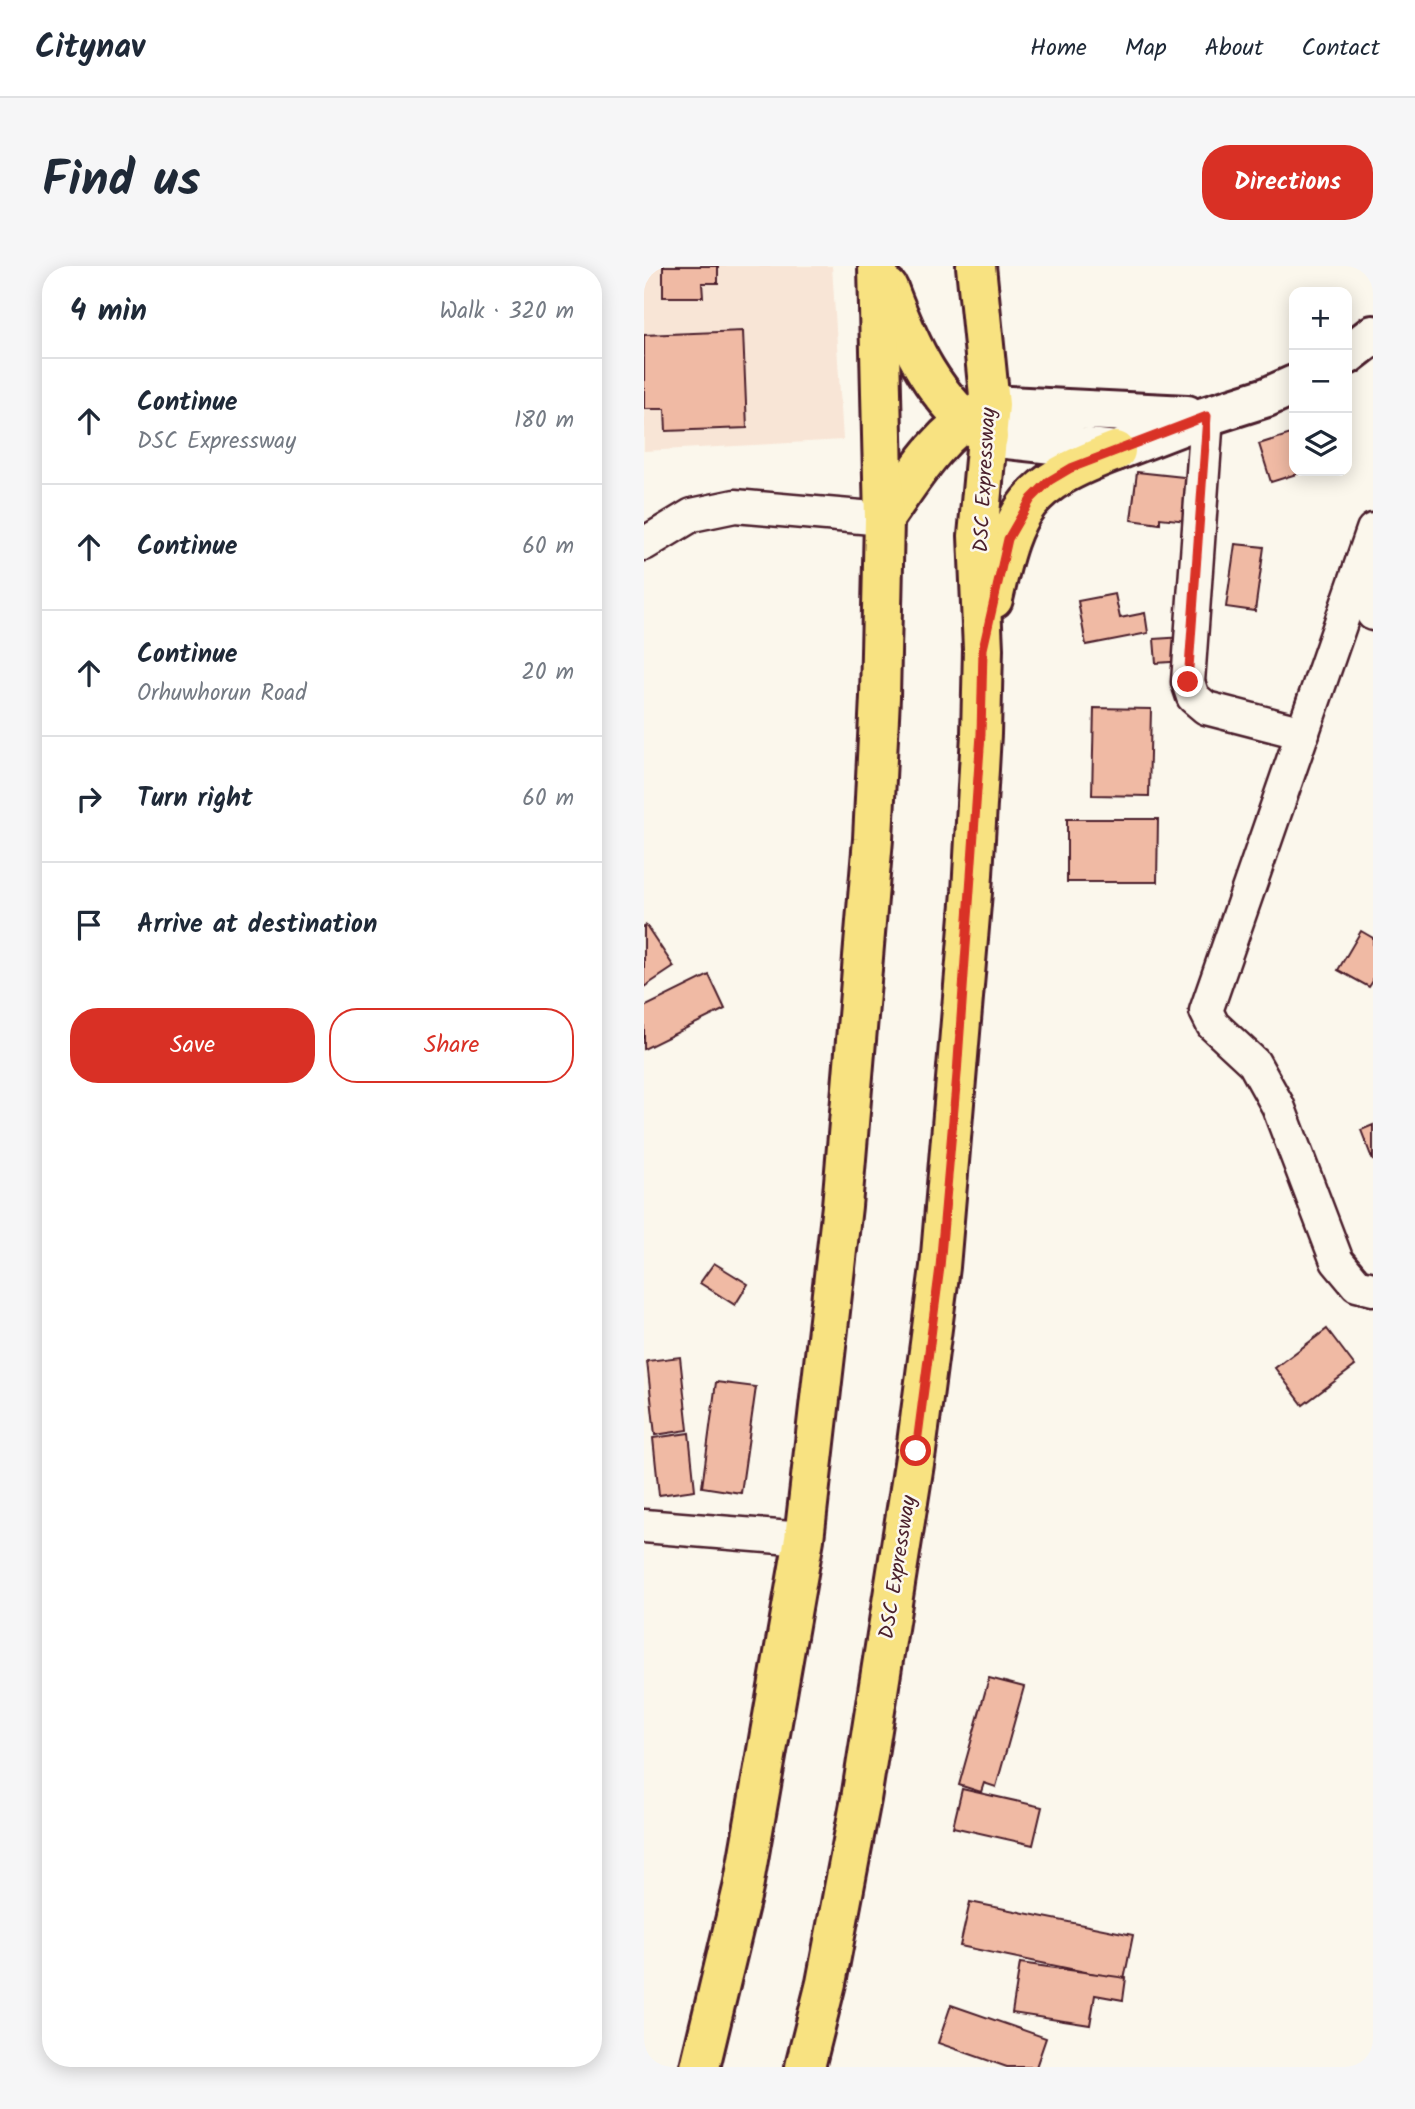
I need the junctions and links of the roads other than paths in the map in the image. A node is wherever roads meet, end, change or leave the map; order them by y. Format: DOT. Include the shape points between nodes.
graph roads {
  1 [pos="879,266"];
  2 [pos="976,266"];
  3 [pos="1373,335"];
  4 [pos="1352,351"];
  5 [pos="1289,387"];
  6 [pos="1207,416"];
  7 [pos="980,420"];
  8 [pos="1116,451"];
  9 [pos="884,519"];
  10 [pos="1373,530"];
  11 [pos="644,544"];
  12 [pos="1362,566"];
  13 [pos="1373,614"];
  14 [pos="983,649"];
  15 [pos="1303,733"];
  16 [pos="1373,1289"];
  17 [pos="644,1526"];
  18 [pos="804,1539"];
  19 [pos="700,2067"];
  20 [pos="805,2067"];
  1 -- 7 [label="main road" via="916,355"];
  1 -- 9 [label="main road"];
  2 -- 7 [label="main road, DSC Expressway"];
  3 -- 4 [label="street"];
  5 -- 6 [label="street"];
  6 -- 7 [label="street"];
  6 -- 8 [label="street"];
  6 -- 15 [label="street" via="1188,682 1193,696 1206,708"];
  7 -- 8 [label="street"];
  7 -- 9 [label="main road" via="921,466"];
  7 -- 14 [label="main road, DSC Expressway" via="978,536"];
  8 -- 14 [label="main road" via="1071,468 1031,499 1008,539"];
  9 -- 11 [label="street" via="735,506 692,515"];
  9 -- 18 [label="main road" via="873,839 842,1206"];
  10 -- 12 [label="street"];
  12 -- 13 [label="street"];
  12 -- 15 [label="street"];
  14 -- 20 [label="main road, DSC Expressway" via="972,892 940,1267 861,1799"];
  15 -- 16 [label="street" via="1206,1011 1213,1025 1254,1063 1278,1106 1337,1261 1357,1285"];
  17 -- 18 [label="street"];
  18 -- 19 [label="main road" via="743,1888"];
}
